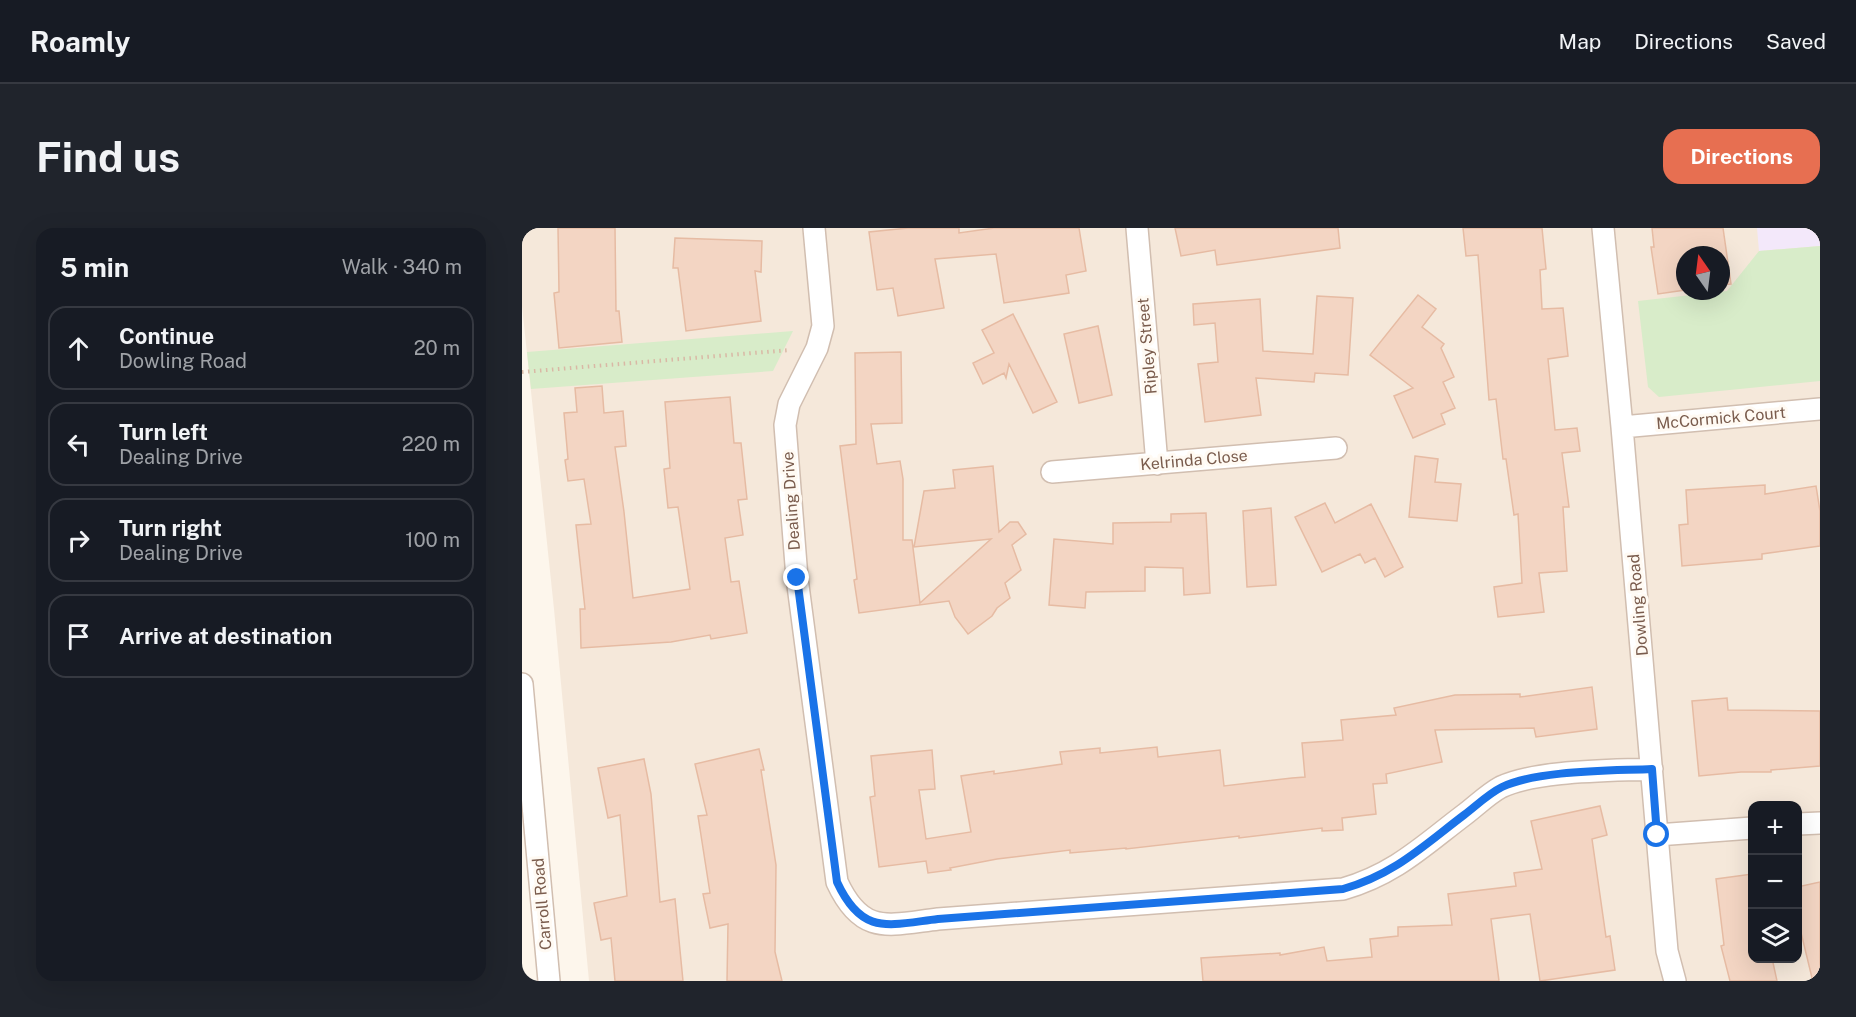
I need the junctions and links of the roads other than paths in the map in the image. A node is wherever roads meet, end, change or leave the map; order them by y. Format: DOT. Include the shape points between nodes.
graph roads {
  1 [pos="814,228"];
  2 [pos="1137,228"];
  3 [pos="1603,228"];
  4 [pos="1820,409"];
  5 [pos="1623,427"];
  6 [pos="1336,448"];
  7 [pos="1157,464"];
  8 [pos="1053,472"];
  9 [pos="522,684"];
  10 [pos="1652,769"];
  11 [pos="1820,823"];
  12 [pos="1802,824"];
  13 [pos="1748,828"];
  14 [pos="1657,835"];
  15 [pos="549,981"];
  16 [pos="1675,981"];
  1 -- 10 [label="street, Dealing Drive" via="823,326 818,348 789,404 785,425 790,512 837,882 846,901 865,918 901,925 1343,889 1389,871 1500,788 1522,779"];
  2 -- 7 [label="street, Ripley Street"];
  3 -- 5 [label="street, Dowling Road"];
  4 -- 5 [label="street, McCormick Court"];
  5 -- 10 [label="street, Dowling Road"];
  6 -- 7 [label="street, Kelrinda Close"];
  7 -- 8 [label="street, Kelrinda Close"];
  9 -- 15 [label="street, Carroll Road"];
  10 -- 14 [label="street, Dowling Road"];
  11 -- 12 [label="street"];
  13 -- 14 [label="street"];
  14 -- 16 [label="street, Dowling Road" via="1667,951"];
}
